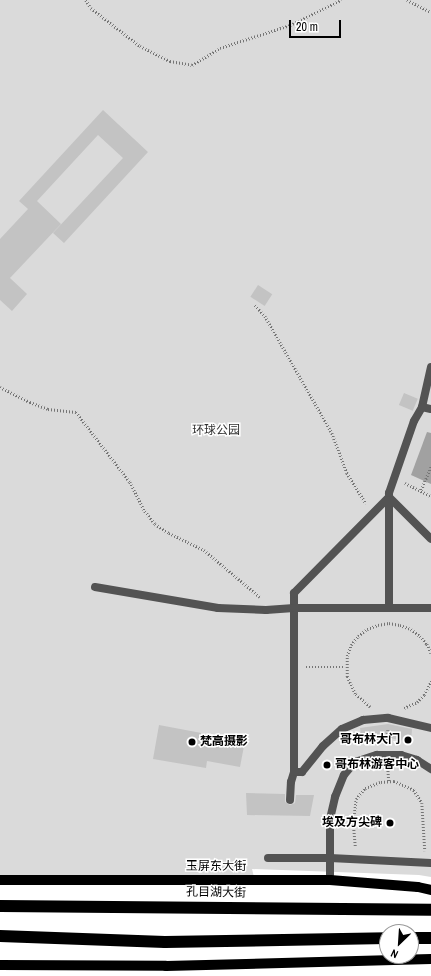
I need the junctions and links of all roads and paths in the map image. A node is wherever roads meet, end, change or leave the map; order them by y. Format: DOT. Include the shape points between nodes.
graph roads {
  1 [pos="86,0"];
  2 [pos="341,0"];
  3 [pos="407,0"];
  4 [pos="431,12"];
  5 [pos="255,305"];
  6 [pos="431,367"];
  7 [pos="0,387"];
  8 [pos="422,407"];
  9 [pos="431,409"];
  10 [pos="431,466"];
  11 [pos="394,479"];
  12 [pos="421,490"];
  13 [pos="431,496"];
  14 [pos="389,497"];
  15 [pos="373,513"];
  16 [pos="431,539"];
  17 [pos="95,587"];
  18 [pos="294,608"];
  19 [pos="390,608"];
  20 [pos="431,608"];
  21 [pos="274,610"];
  22 [pos="431,653"];
  23 [pos="294,667"];
  24 [pos="345,667"];
  25 [pos="431,682"];
  26 [pos="375,708"];
  27 [pos="399,710"];
  28 [pos="431,728"];
  29 [pos="431,769"];
  30 [pos="294,772"];
  31 [pos="290,800"];
  32 [pos="355,843"];
  33 [pos="425,843"];
  34 [pos="268,858"];
  35 [pos="330,858"];
  36 [pos="431,863"];
  37 [pos="0,880"];
  38 [pos="330,880"];
  39 [pos="431,890"];
  40 [pos="0,906"];
  41 [pos="431,910"];
  42 [pos="0,936"];
  43 [pos="379,938"];
  44 [pos="419,938"];
  45 [pos="431,938"];
  46 [pos="431,959"];
  47 [pos="0,965"];
  1 -- 2 [label="path" via="90,8 140,46 170,61 192,65 220,48 290,25"];
  3 -- 4 [label="path"];
  5 -- 15 [label="path" via="265,316 332,434 347,473"];
  6 -- 8 [label="lane"];
  7 -- 21 [label="path" via="48,409 76,412 130,482 155,524 169,534 204,550"];
  8 -- 9 [label="lane"];
  8 -- 11 [label="lane" via="414,421"];
  10 -- 12 [label="path"];
  11 -- 12 [label="path"];
  11 -- 14 [label="lane"];
  12 -- 13 [label="path"];
  14 -- 15 [label="lane"];
  14 -- 16 [label="lane"];
  14 -- 19 [label="lane"];
  15 -- 18 [label="lane" via="294,593"];
  17 -- 21 [label="lane" via="218,608"];
  18 -- 19 [label="lane"];
  18 -- 21 [label="lane"];
  18 -- 23 [label="lane"];
  19 -- 20 [label="lane"];
  22 -- 24 [label="path" via="424,640 411,629 389,623 367,629 351,645"];
  23 -- 24 [label="path"];
  23 -- 30 [label="lane"];
  24 -- 26 [label="path" via="348,682 355,694"];
  25 -- 27 [label="path" via="417,702"];
  28 -- 30 [label="lane" via="388,718 363,720 342,729 323,746 302,772"];
  29 -- 35 [label="lane" via="418,760 401,755 377,755 355,762 344,775 335,797 330,819"];
  30 -- 31 [label="lane"];
  32 -- 33 [label="path" via="356,799 365,788 381,782 394,781 414,790 422,803"];
  34 -- 35 [label="lane"];
  35 -- 36 [label="lane"];
  35 -- 38 [label="lane"];
  37 -- 38 [label="main road, 玉屏东大街"];
  38 -- 39 [label="main road, 玉屏东大街"];
  40 -- 41 [label="highway, 孔目湖大街"];
  42 -- 43 [label="highway" via="165,942"];
  44 -- 45 [label="highway"];
  46 -- 47 [label="main road" via="166,966"];
}
